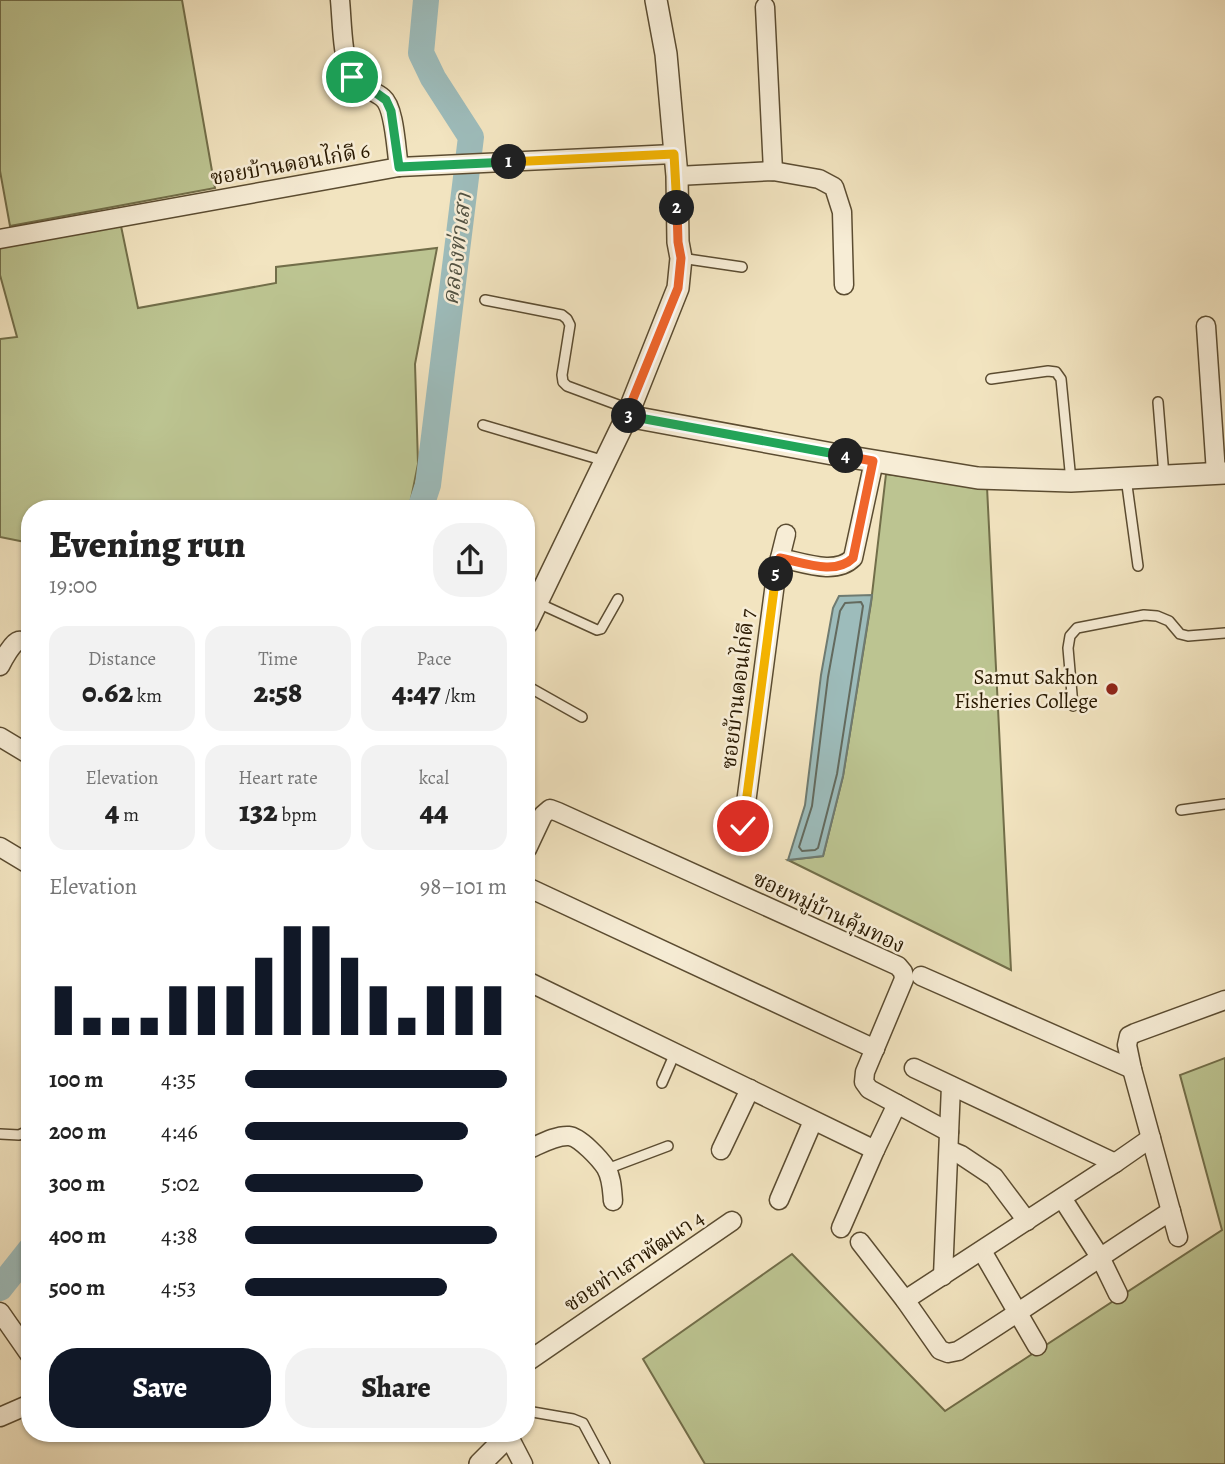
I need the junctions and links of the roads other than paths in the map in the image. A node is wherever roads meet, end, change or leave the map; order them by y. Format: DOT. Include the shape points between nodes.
graph roads {
  1 [pos="340,0"];
  2 [pos="656,0"];
  3 [pos="765,7"];
  4 [pos="674,154"];
  5 [pos="399,167"];
  6 [pos="773,171"];
  7 [pos="677,176"];
  8 [pos="0,239"];
  9 [pos="681,258"];
  10 [pos="742,267"];
  11 [pos="844,285"];
  12 [pos="485,300"];
  13 [pos="1206,326"];
  14 [pos="992,379"];
  15 [pos="1158,402"];
  16 [pos="628,412"];
  17 [pos="483,425"];
  18 [pos="605,461"];
  19 [pos="873,461"];
  20 [pos="1221,473"];
  21 [pos="1164,476"];
  22 [pos="1126,478"];
  23 [pos="1071,481"];
  24 [pos="786,534"];
  25 [pos="780,558"];
  26 [pos="1138,566"];
  27 [pos="535,595"];
  28 [pos="535,598"];
  29 [pos="618,599"];
  30 [pos="1225,633"];
  31 [pos="21,641"];
  32 [pos="0,666"];
  33 [pos="535,691"];
  34 [pos="1073,706"];
  35 [pos="582,717"];
  36 [pos="0,737"];
  37 [pos="21,750"];
  38 [pos="1225,804"];
  39 [pos="1181,810"];
  40 [pos="743,826"];
  41 [pos="535,832"];
  42 [pos="0,847"];
  43 [pos="21,860"];
  44 [pos="535,891"];
  45 [pos="921,976"];
  46 [pos="535,985"];
  47 [pos="1225,1000"];
  48 [pos="875,1049"];
  49 [pos="676,1053"];
  50 [pos="914,1068"];
  51 [pos="1132,1069"];
  52 [pos="662,1083"];
  53 [pos="951,1086"];
  54 [pos="750,1089"];
  55 [pos="897,1104"];
  56 [pos="813,1121"];
  57 [pos="0,1134"];
  58 [pos="21,1134"];
  59 [pos="1151,1138"];
  60 [pos="949,1141"];
  61 [pos="668,1146"];
  62 [pos="535,1147"];
  63 [pos="721,1150"];
  64 [pos="875,1150"];
  65 [pos="1115,1163"];
  66 [pos="607,1169"];
  67 [pos="1062,1199"];
  68 [pos="779,1200"];
  69 [pos="613,1201"];
  70 [pos="1171,1211"];
  71 [pos="732,1221"];
  72 [pos="1027,1221"];
  73 [pos="841,1228"];
  74 [pos="1178,1237"];
  75 [pos="860,1242"];
  76 [pos="982,1251"];
  77 [pos="1100,1257"];
  78 [pos="943,1276"];
  79 [pos="1118,1294"];
  80 [pos="905,1300"];
  81 [pos="2,1313"];
  82 [pos="1018,1313"];
  83 [pos="21,1342"];
  84 [pos="1037,1346"];
  85 [pos="535,1356"];
  86 [pos="21,1408"];
  87 [pos="535,1413"];
  88 [pos="0,1418"];
  89 [pos="502,1442"];
  90 [pos="512,1442"];
  91 [pos="480,1464"];
  92 [pos="523,1464"];
  93 [pos="605,1464"];
  1 -- 5 [label="street" via="346,62 361,86 386,100"];
  2 -- 4 [label="street" via="666,54"];
  3 -- 6 [label="street"];
  4 -- 5 [label="street, ซอยบ้านดอนไก่ดี 6"];
  4 -- 7 [label="street"];
  5 -- 8 [label="street, ซอยบ้านดอนไก่ดี 6"];
  6 -- 7 [label="street"];
  6 -- 11 [label="street" via="819,178 834,187 842,212"];
  7 -- 9 [label="street"];
  9 -- 10 [label="lane"];
  9 -- 16 [label="street" via="678,288"];
  12 -- 16 [label="lane" via="568,319 563,382"];
  13 -- 20 [label="street"];
  14 -- 23 [label="lane" via="1056,372 1061,379"];
  15 -- 21 [label="lane"];
  16 -- 18 [label="street"];
  16 -- 19 [label="street"];
  17 -- 18 [label="lane"];
  18 -- 27 [label="street"];
  19 -- 23 [label="street" via="978,478"];
  19 -- 25 [label="street" via="853,558 829,568"];
  20 -- 21 [label="street"];
  21 -- 22 [label="street"];
  22 -- 23 [label="street"];
  22 -- 26 [label="lane"];
  24 -- 25 [label="street, ซอยบ้านดอนไก่ดี 7"];
  25 -- 40 [label="street, ซอยบ้านดอนไก่ดี 7"];
  28 -- 29 [label="lane" via="597,630"];
  30 -- 34 [label="lane" via="1180,634 1157,615 1077,628 1068,648"];
  31 -- 32 [label="street" via="14,643"];
  33 -- 35 [label="lane"];
  36 -- 37 [label="street"];
  38 -- 39 [label="lane"];
  41 -- 48 [label="street, ซอยหมู่บ้านคุ้มทอง" via="550,809 898,967 904,979"];
  42 -- 43 [label="street"];
  44 -- 48 [label="street"];
  45 -- 51 [label="street"];
  46 -- 49 [label="street"];
  47 -- 51 [label="street" via="1129,1036"];
  48 -- 55 [label="street, ซอยหมู่บ้านคุ้มทอง" via="864,1082"];
  49 -- 52 [label="lane"];
  49 -- 54 [label="street"];
  50 -- 53 [label="street"];
  51 -- 59 [label="street"];
  53 -- 60 [label="street"];
  53 -- 65 [label="street"];
  54 -- 56 [label="street"];
  54 -- 63 [label="street"];
  55 -- 60 [label="street, ซอยหมู่บ้านคุ้มทอง"];
  55 -- 64 [label="street"];
  56 -- 64 [label="street"];
  56 -- 68 [label="street"];
  57 -- 58 [label="lane"];
  59 -- 65 [label="street"];
  59 -- 70 [label="street"];
  60 -- 72 [label="street, ซอยหมู่บ้านคุ้มทอง" via="994,1177"];
  60 -- 78 [label="street"];
  61 -- 66 [label="lane"];
  62 -- 66 [label="street" via="571,1136"];
  64 -- 73 [label="street"];
  65 -- 67 [label="street"];
  66 -- 69 [label="street"];
  67 -- 72 [label="street"];
  67 -- 77 [label="street"];
  70 -- 74 [label="street"];
  70 -- 77 [label="street"];
  71 -- 85 [label="street, ซอยท่าเสาพัฒนา 4"];
  72 -- 76 [label="street"];
  75 -- 80 [label="street"];
  76 -- 78 [label="street"];
  76 -- 82 [label="street"];
  77 -- 79 [label="street"];
  77 -- 82 [label="street"];
  78 -- 80 [label="street"];
  80 -- 82 [label="street" via="940,1350 948,1353"];
  81 -- 83 [label="street"];
  82 -- 84 [label="street"];
  86 -- 88 [label="street"];
  87 -- 93 [label="lane" via="583,1423"];
  89 -- 91 [label="street"];
  90 -- 92 [label="street"];
}
